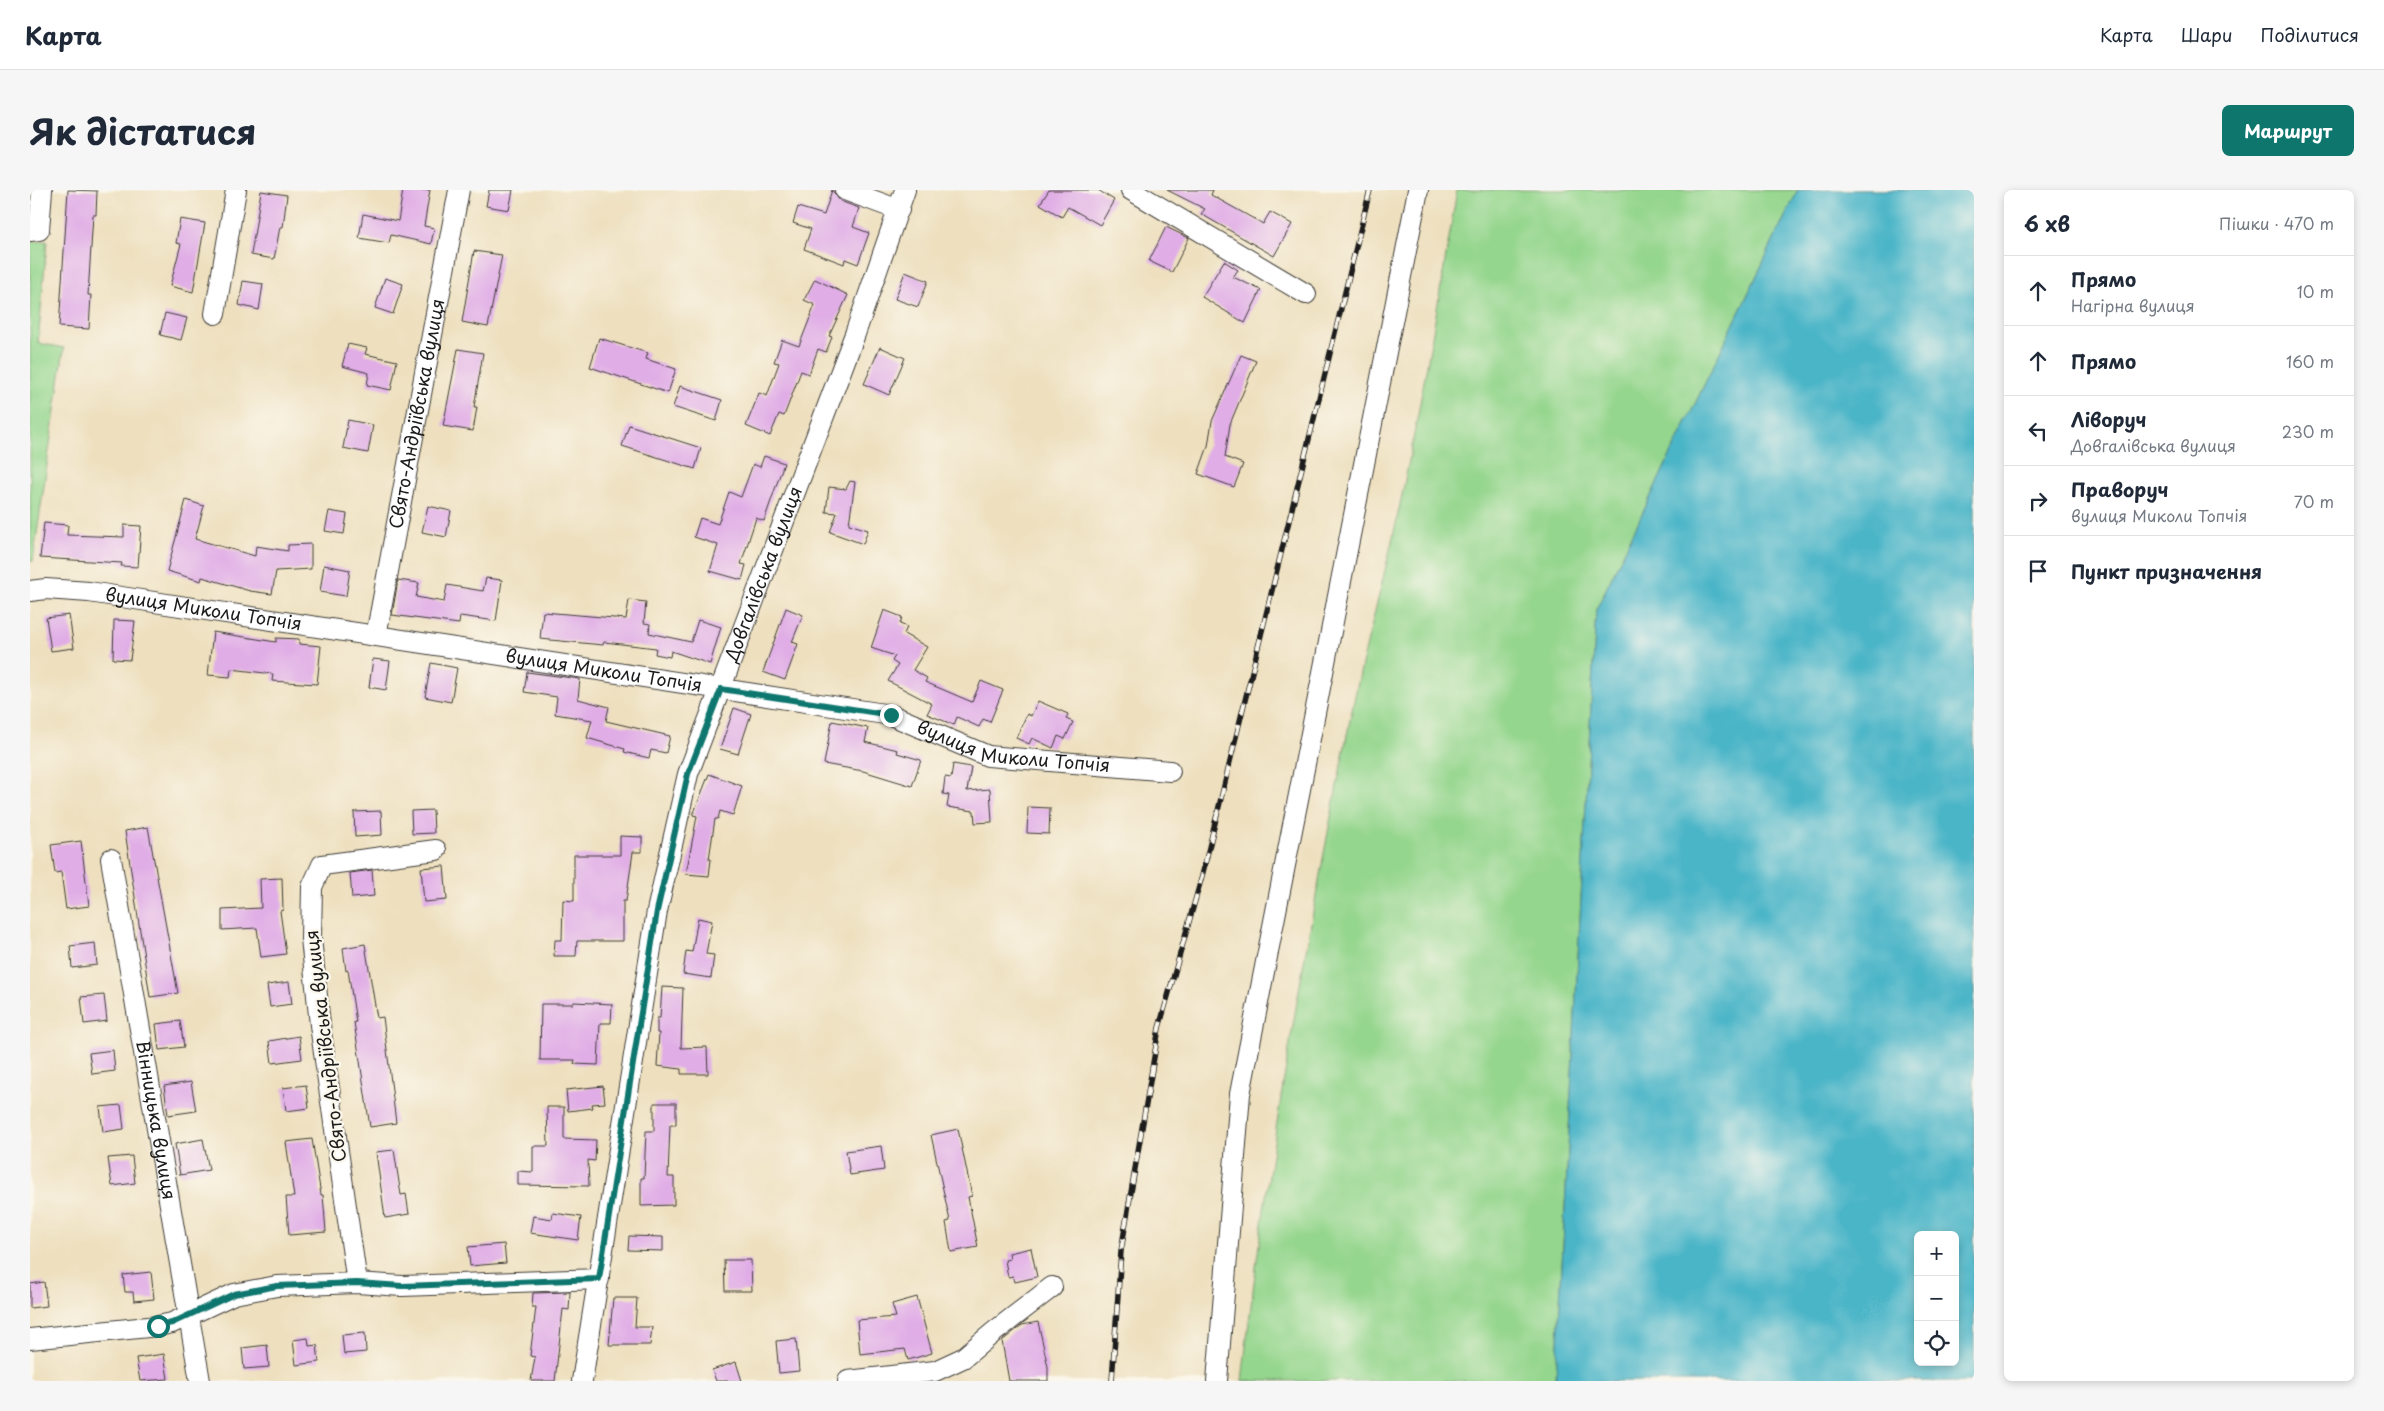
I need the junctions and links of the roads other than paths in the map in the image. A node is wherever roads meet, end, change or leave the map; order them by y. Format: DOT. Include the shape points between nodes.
graph roads {
  1 [pos="42,190"];
  2 [pos="236,190"];
  3 [pos="458,190"];
  4 [pos="845,190"];
  5 [pos="905,190"];
  6 [pos="1131,190"];
  7 [pos="1418,190"];
  8 [pos="899,210"];
  9 [pos="30,231"];
  10 [pos="1306,294"];
  11 [pos="215,314"];
  12 [pos="30,591"];
  13 [pos="376,636"];
  14 [pos="721,689"];
  15 [pos="1170,771"];
  16 [pos="436,850"];
  17 [pos="111,859"];
  18 [pos="599,1279"];
  19 [pos="357,1283"];
  20 [pos="1052,1287"];
  21 [pos="189,1314"];
  22 [pos="30,1339"];
  23 [pos="200,1381"];
  24 [pos="582,1381"];
  25 [pos="848,1381"];
  26 [pos="1217,1381"];
  1 -- 9 [label="street" via="38,230"];
  2 -- 11 [label="street"];
  3 -- 13 [label="street, Свято-Андріївська вулиця"];
  4 -- 8 [label="street"];
  5 -- 8 [label="street, Довгалівська вулиця"];
  6 -- 10 [label="street"];
  7 -- 26 [label="street" via="1240,1094"];
  8 -- 14 [label="street, Довгалівська вулиця"];
  12 -- 13 [label="street, вулиця Миколи Топчія" via="89,592"];
  13 -- 14 [label="street, вулиця Миколи Топчія"];
  14 -- 15 [label="street, вулиця Миколи Топчія" via="891,715 988,756"];
  14 -- 18 [label="street, Довгалівська вулиця" via="688,774 657,911"];
  16 -- 19 [label="street, Свято-Андріївська вулиця" via="322,865 312,887 311,938 317,996"];
  17 -- 21 [label="street, Вінницька вулиця"];
  18 -- 19 [label="street" via="402,1286"];
  18 -- 24 [label="street, Довгалівська вулиця"];
  19 -- 21 [label="street" via="277,1286 234,1294"];
  20 -- 25 [label="street" via="963,1358 935,1371"];
  21 -- 22 [label="street" via="158,1326"];
  21 -- 23 [label="street, Вінницька вулиця"];
}
